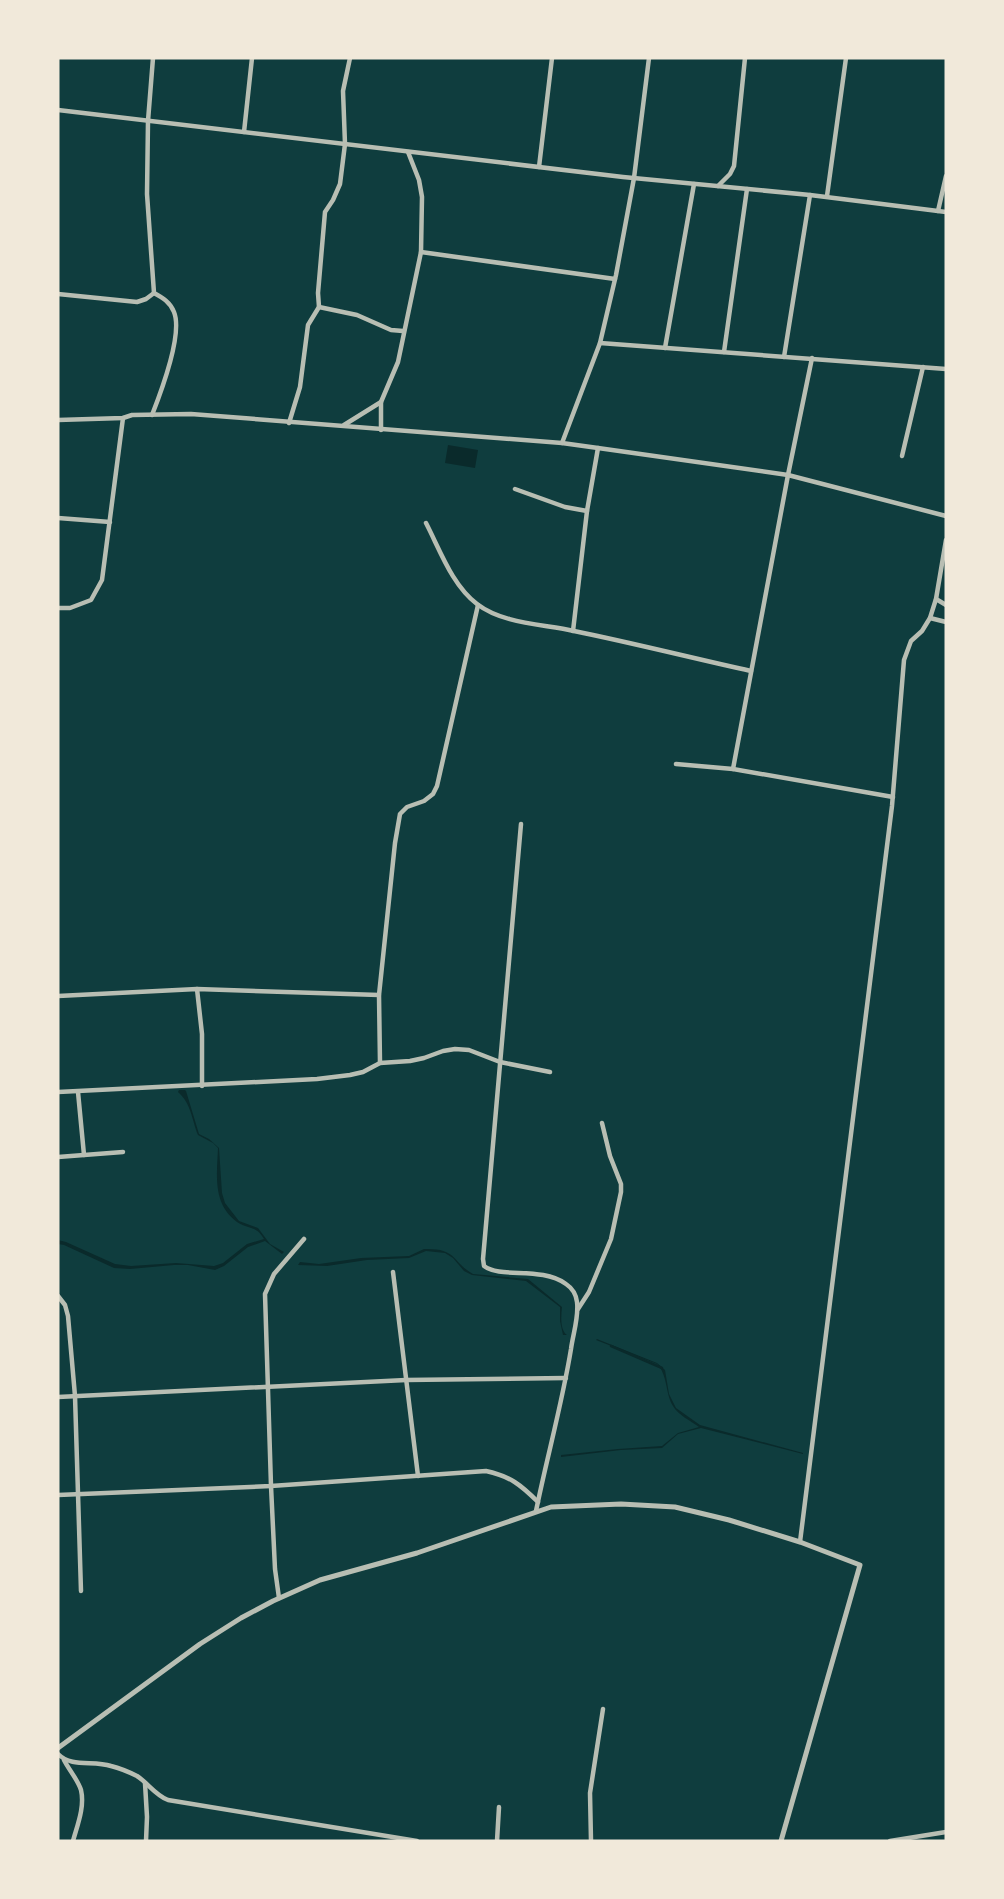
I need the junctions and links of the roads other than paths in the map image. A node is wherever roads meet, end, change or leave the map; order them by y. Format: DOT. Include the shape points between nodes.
graph roads {
  1 [pos="153,58"];
  2 [pos="252,58"];
  3 [pos="350,58"];
  4 [pos="552,58"];
  5 [pos="649,58"];
  6 [pos="745,58"];
  7 [pos="846,58"];
  8 [pos="58,110"];
  9 [pos="148,121"];
  10 [pos="244,132"];
  11 [pos="345,144"];
  12 [pos="408,152"];
  13 [pos="540,167"];
  14 [pos="946,176"];
  15 [pos="634,178"];
  16 [pos="694,184"];
  17 [pos="717,187"];
  18 [pos="747,189"];
  19 [pos="810,195"];
  20 [pos="827,197"];
  21 [pos="937,211"];
  22 [pos="946,212"];
  23 [pos="421,252"];
  24 [pos="615,279"];
  25 [pos="154,293"];
  26 [pos="58,294"];
  27 [pos="320,307"];
  28 [pos="403,331"];
  29 [pos="600,343"];
  30 [pos="664,348"];
  31 [pos="724,352"];
  32 [pos="784,357"];
  33 [pos="813,358"];
  34 [pos="923,367"];
  35 [pos="946,369"];
  36 [pos="381,402"];
  37 [pos="152,415"];
  38 [pos="123,418"];
  39 [pos="58,420"];
  40 [pos="289,423"];
  41 [pos="342,426"];
  42 [pos="381,430"];
  43 [pos="562,443"];
  44 [pos="598,448"];
  45 [pos="902,456"];
  46 [pos="788,475"];
  47 [pos="515,489"];
  48 [pos="587,511"];
  49 [pos="946,516"];
  50 [pos="58,518"];
  51 [pos="110,522"];
  52 [pos="426,523"];
  53 [pos="946,540"];
  54 [pos="936,599"];
  55 [pos="478,606"];
  56 [pos="946,606"];
  57 [pos="58,608"];
  58 [pos="930,618"];
  59 [pos="946,622"];
  60 [pos="573,631"];
  61 [pos="751,671"];
  62 [pos="676,764"];
  63 [pos="733,769"];
  64 [pos="893,797"];
  65 [pos="521,824"];
  66 [pos="197,989"];
  67 [pos="379,995"];
  68 [pos="58,996"];
  69 [pos="499,1062"];
  70 [pos="380,1063"];
  71 [pos="550,1072"];
  72 [pos="202,1086"];
  73 [pos="78,1091"];
  74 [pos="58,1092"];
  75 [pos="602,1123"];
  76 [pos="122,1152"];
  77 [pos="84,1155"];
  78 [pos="58,1157"];
  79 [pos="304,1239"];
  80 [pos="393,1272"];
  81 [pos="58,1296"];
  82 [pos="577,1310"];
  83 [pos="566,1378"];
  84 [pos="406,1380"];
  85 [pos="267,1387"];
  86 [pos="75,1396"];
  87 [pos="58,1397"];
  88 [pos="418,1476"];
  89 [pos="271,1486"];
  90 [pos="58,1495"];
  91 [pos="77,1495"];
  92 [pos="538,1502"];
  93 [pos="536,1511"];
  94 [pos="800,1542"];
  95 [pos="81,1591"];
  96 [pos="279,1598"];
  97 [pos="603,1709"];
  98 [pos="58,1748"];
  99 [pos="58,1754"];
  100 [pos="63,1759"];
  101 [pos="145,1783"];
  102 [pos="499,1807"];
  103 [pos="946,1832"];
  104 [pos="73,1841"];
  105 [pos="145,1841"];
  106 [pos="417,1841"];
  107 [pos="497,1841"];
  108 [pos="591,1841"];
  109 [pos="781,1841"];
  110 [pos="890,1841"];
  1 -- 9 [label="street"];
  2 -- 10 [label="street"];
  3 -- 11 [label="street" via="344,91"];
  4 -- 13 [label="street"];
  5 -- 15 [label="street"];
  6 -- 17 [label="street" via="734,166"];
  7 -- 20 [label="street"];
  8 -- 9 [label="street"];
  9 -- 10 [label="street"];
  9 -- 25 [label="street" via="147,208"];
  10 -- 11 [label="street"];
  11 -- 12 [label="street"];
  11 -- 27 [label="street" via="338,191 325,212"];
  12 -- 13 [label="street"];
  12 -- 23 [label="street" via="422,197"];
  13 -- 15 [label="street"];
  14 -- 21 [label="street"];
  15 -- 16 [label="street"];
  15 -- 24 [label="street"];
  16 -- 17 [label="street"];
  16 -- 30 [label="street"];
  17 -- 18 [label="street"];
  18 -- 19 [label="street"];
  18 -- 31 [label="street"];
  19 -- 20 [label="street"];
  19 -- 32 [label="street"];
  20 -- 21 [label="street"];
  21 -- 22 [label="street"];
  23 -- 24 [label="street"];
  23 -- 28 [label="street"];
  24 -- 29 [label="street"];
  25 -- 26 [label="street" via="137,302"];
  25 -- 37 [label="street" via="170,303 177,319 164,383"];
  27 -- 28 [label="street"];
  27 -- 40 [label="street" via="308,325 300,387"];
  28 -- 36 [label="street" via="398,362"];
  29 -- 30 [label="street"];
  29 -- 43 [label="street"];
  30 -- 31 [label="street"];
  31 -- 32 [label="street"];
  32 -- 33 [label="street"];
  33 -- 34 [label="street"];
  33 -- 46 [label="street"];
  34 -- 35 [label="street"];
  34 -- 45 [label="street"];
  36 -- 41 [label="street"];
  36 -- 42 [label="street"];
  37 -- 38 [label="street"];
  37 -- 40 [label="street"];
  38 -- 39 [label="street"];
  38 -- 51 [label="street"];
  40 -- 41 [label="street"];
  41 -- 42 [label="street"];
  42 -- 43 [label="street"];
  43 -- 44 [label="street"];
  44 -- 46 [label="street"];
  44 -- 48 [label="street"];
  46 -- 49 [label="street"];
  46 -- 61 [label="street"];
  47 -- 48 [label="street"];
  48 -- 60 [label="street"];
  50 -- 51 [label="street"];
  51 -- 57 [label="street" via="102,580 91,600"];
  52 -- 55 [label="street" via="456,580"];
  53 -- 54 [label="street"];
  54 -- 56 [label="street"];
  54 -- 58 [label="street"];
  55 -- 60 [label="street" via="512,620"];
  55 -- 67 [label="street" via="437,786 424,801 400,814"];
  58 -- 59 [label="street"];
  58 -- 64 [label="street" via="911,641 904,660"];
  60 -- 61 [label="street"];
  61 -- 63 [label="street"];
  62 -- 63 [label="street"];
  63 -- 64 [label="street"];
  64 -- 94 [label="street"];
  65 -- 69 [label="street"];
  66 -- 67 [label="street"];
  66 -- 68 [label="street"];
  66 -- 72 [label="street"];
  67 -- 70 [label="street"];
  69 -- 70 [label="street" via="455,1049 410,1061"];
  69 -- 71 [label="street"];
  69 -- 82 [label="street" via="483,1263 494,1271 541,1274 564,1283 577,1298"];
  70 -- 72 [label="street" via="351,1075"];
  72 -- 73 [label="street"];
  73 -- 74 [label="street"];
  73 -- 77 [label="street"];
  75 -- 82 [label="street" via="621,1192 611,1239"];
  76 -- 77 [label="street"];
  77 -- 78 [label="street"];
  79 -- 85 [label="street" via="274,1274 265,1294"];
  80 -- 84 [label="street"];
  81 -- 86 [label="street" via="68,1316"];
  82 -- 83 [label="street"];
  83 -- 84 [label="street"];
  83 -- 92 [label="street"];
  84 -- 85 [label="street"];
  84 -- 88 [label="street"];
  85 -- 86 [label="street"];
  85 -- 89 [label="street"];
  86 -- 87 [label="street"];
  86 -- 91 [label="street"];
  88 -- 89 [label="street"];
  88 -- 92 [label="street" via="486,1471 521,1485"];
  89 -- 91 [label="street"];
  89 -- 96 [label="street"];
  90 -- 91 [label="street"];
  91 -- 95 [label="street"];
  92 -- 93 [label="street"];
  93 -- 94 [label="street" via="651,1504 729,1520"];
  93 -- 96 [label="street" via="417,1553 320,1580"];
  94 -- 109 [label="street" via="860,1565"];
  96 -- 98 [label="street" via="200,1644"];
  97 -- 108 [label="street" via="590,1793"];
  99 -- 100 [label="street"];
  100 -- 101 [label="street" via="110,1765"];
  100 -- 104 [label="street" via="81,1794"];
  101 -- 105 [label="street"];
  101 -- 106 [label="street" via="168,1800"];
  102 -- 107 [label="street"];
  103 -- 110 [label="street"];
}
